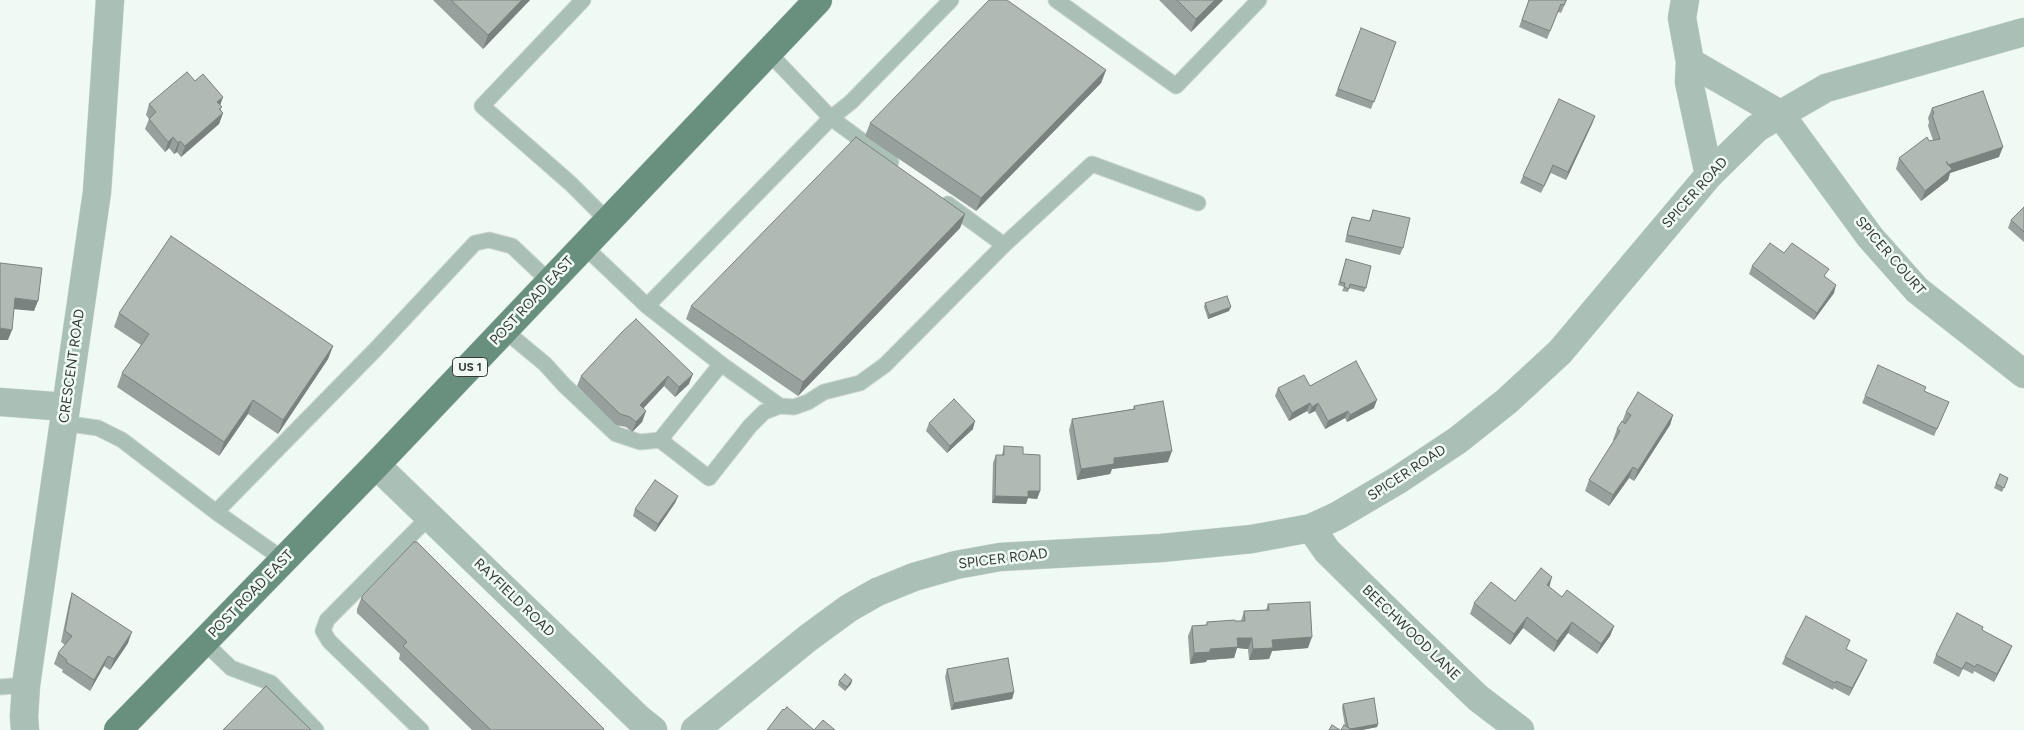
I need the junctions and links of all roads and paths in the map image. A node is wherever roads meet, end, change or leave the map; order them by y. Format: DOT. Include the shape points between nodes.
graph roads {
  1 [pos="110,0"];
  2 [pos="583,0"];
  3 [pos="818,0"];
  4 [pos="951,0"];
  5 [pos="1056,0"];
  6 [pos="1259,0"];
  7 [pos="1685,0"];
  8 [pos="2024,32"];
  9 [pos="768,52"];
  10 [pos="1690,62"];
  11 [pos="1780,114"];
  12 [pos="831,118"];
  13 [pos="902,170"];
  14 [pos="1709,175"];
  15 [pos="933,193"];
  16 [pos="1198,203"];
  17 [pos="608,220"];
  18 [pos="1004,245"];
  19 [pos="584,246"];
  20 [pos="550,282"];
  21 [pos="647,306"];
  22 [pos="504,330"];
  23 [pos="721,364"];
  24 [pos="2024,374"];
  25 [pos="0,402"];
  26 [pos="780,406"];
  27 [pos="65,415"];
  28 [pos="660,440"];
  29 [pos="376,464"];
  30 [pos="216,512"];
  31 [pos="429,517"];
  32 [pos="1311,528"];
  33 [pos="284,560"];
  34 [pos="204,642"];
  35 [pos="13,686"];
  36 [pos="25,730"];
  37 [pos="118,730"];
  38 [pos="316,730"];
  39 [pos="420,730"];
  40 [pos="653,730"];
  41 [pos="695,730"];
  42 [pos="1520,730"];
  1 -- 27 [label="street, CRESCENT ROAD" via="96,192"];
  2 -- 17 [label="lane" via="482,106"];
  3 -- 9 [label="main road, POST ROAD EAST / US 1"];
  4 -- 12 [label="lane" via="851,102"];
  5 -- 6 [label="lane" via="1176,86"];
  7 -- 10 [label="street" via="1682,18"];
  8 -- 11 [label="street, SPICER ROAD" via="1826,88"];
  9 -- 12 [label="lane"];
  9 -- 17 [label="main road, POST ROAD EAST / US 1"];
  10 -- 11 [label="street"];
  10 -- 14 [label="street" via="1689,82"];
  11 -- 14 [label="street, SPICER ROAD" via="1757,128"];
  11 -- 24 [label="street, SPICER COURT" via="1870,237 1917,290"];
  12 -- 13 [label="lane"];
  12 -- 21 [label="lane"];
  14 -- 32 [label="street, SPICER ROAD" via="1560,352 1507,401 1458,440 1398,480"];
  15 -- 18 [label="lane"];
  16 -- 18 [label="lane" via="1092,164"];
  17 -- 19 [label="main road, POST ROAD EAST / US 1"];
  18 -- 26 [label="lane" via="885,365 860,383 824,392 794,407"];
  19 -- 20 [label="main road, POST ROAD EAST / US 1"];
  19 -- 21 [label="lane"];
  20 -- 22 [label="main road, POST ROAD EAST / US 1"];
  20 -- 30 [label="lane" via="512,246 489,240 475,243"];
  21 -- 23 [label="lane"];
  22 -- 28 [label="lane" via="545,364 616,434 640,442"];
  22 -- 29 [label="main road, POST ROAD EAST / US 1"];
  23 -- 26 [label="lane"];
  23 -- 28 [label="lane"];
  25 -- 27 [label="street"];
  26 -- 28 [label="lane" via="764,412 750,426 709,478"];
  27 -- 30 [label="lane" via="122,440"];
  27 -- 35 [label="street, CRESCENT ROAD"];
  29 -- 31 [label="street, RAYFIELD ROAD"];
  29 -- 33 [label="main road, POST ROAD EAST / US 1"];
  30 -- 33 [label="lane"];
  31 -- 39 [label="lane" via="327,620 323,631 329,641"];
  31 -- 40 [label="street, RAYFIELD ROAD"];
  32 -- 41 [label="street, SPICER ROAD" via="1216,544 1000,557 914,577 849,608"];
  32 -- 42 [label="street, BEECHWOOD LANE" via="1327,551 1403,626 1478,698"];
  33 -- 34 [label="main road, POST ROAD EAST / US 1"];
  34 -- 37 [label="main road, POST ROAD EAST / US 1"];
  34 -- 38 [label="lane" via="231,668 271,683"];
  35 -- 36 [label="street, CRESCENT ROAD"];
}
